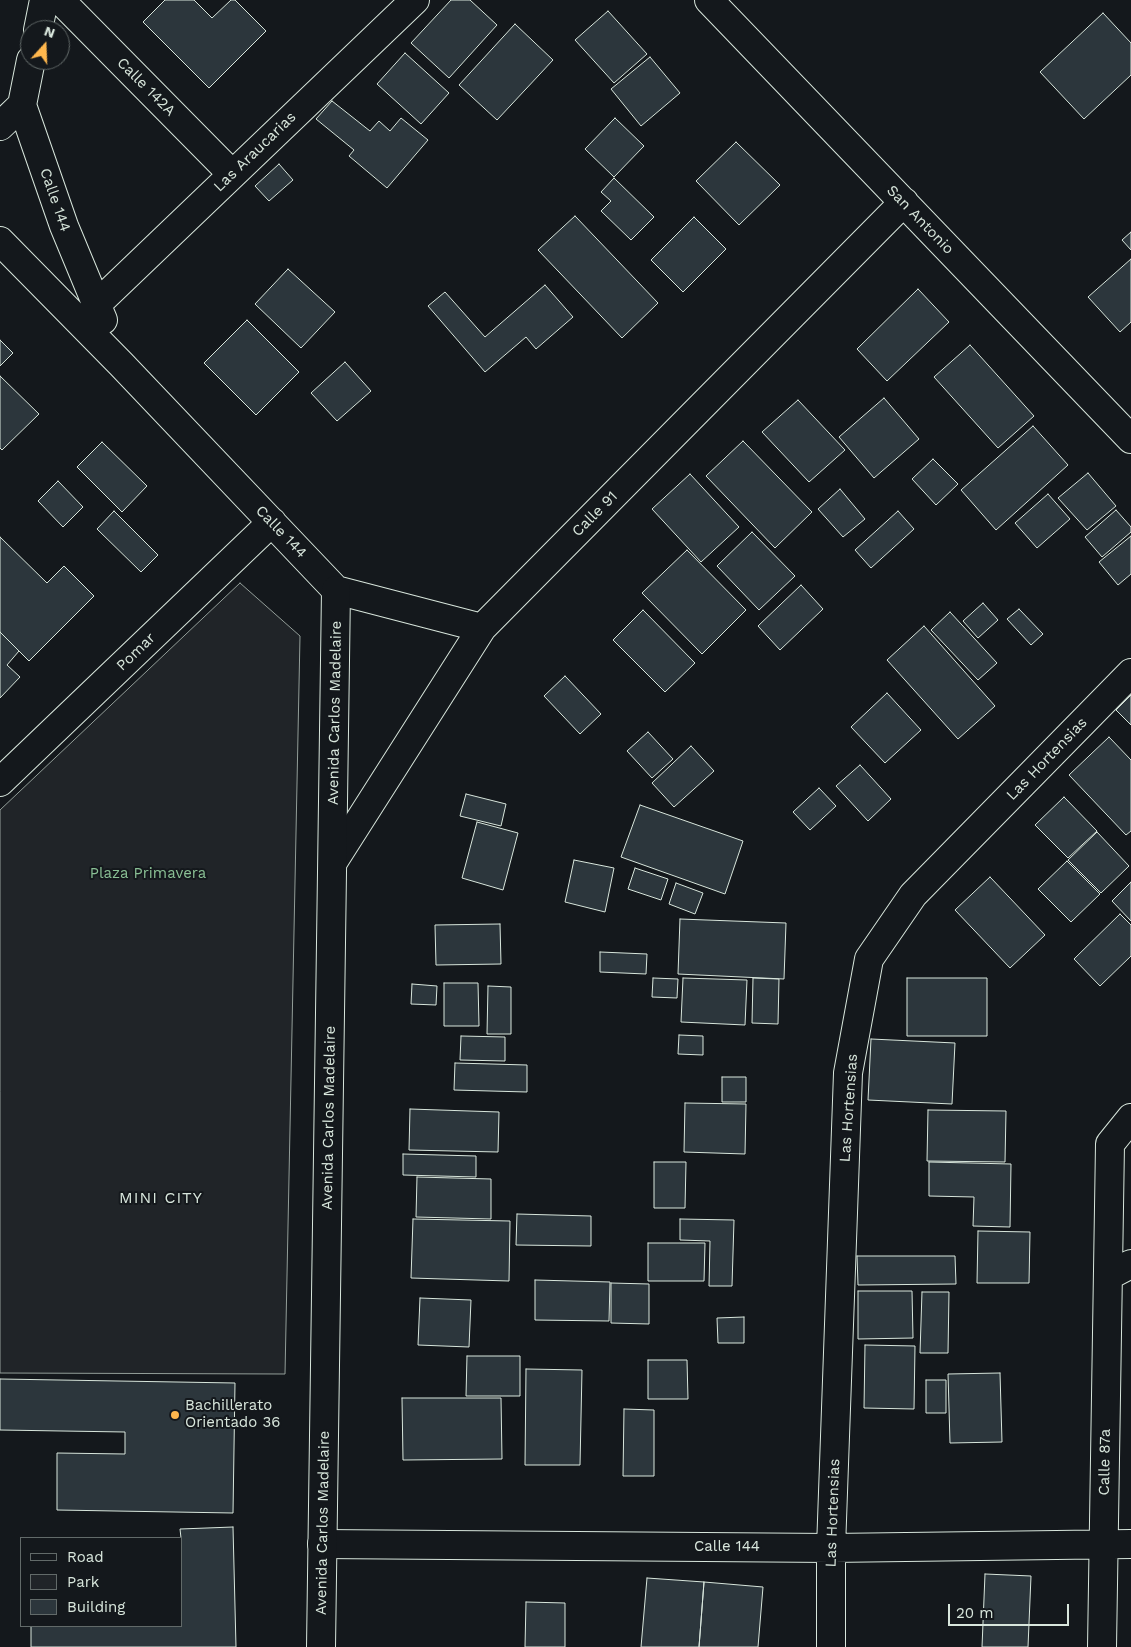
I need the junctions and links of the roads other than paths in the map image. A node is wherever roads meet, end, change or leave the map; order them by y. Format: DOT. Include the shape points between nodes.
graph roads {
  1 [pos="44,0"];
  2 [pos="60,0"];
  3 [pos="415,0"];
  4 [pos="709,0"];
  5 [pos="40,20"];
  6 [pos="30,70"];
  7 [pos="22,105"];
  8 [pos="0,126"];
  9 [pos="232,174"];
  10 [pos="904,202"];
  11 [pos="0,241"];
  12 [pos="96,305"];
  13 [pos="121,364"];
  14 [pos="1131,440"];
  15 [pos="272,522"];
  16 [pos="336,590"];
  17 [pos="482,628"];
  18 [pos="1131,673"];
  19 [pos="0,782"];
  20 [pos="333,862"];
  21 [pos="1131,1118"];
  22 [pos="1120,1270"];
  23 [pos="322,1544"];
  24 [pos="1104,1544"];
  25 [pos="1131,1544"];
  26 [pos="831,1548"];
  27 [pos="321,1647"];
  28 [pos="830,1647"];
  29 [pos="1102,1647"];
  1 -- 5 [label="street"];
  2 -- 9 [label="street, Calle 142A"];
  3 -- 9 [label="street, Las Araucarias"];
  4 -- 10 [label="street, San Antonio"];
  6 -- 7 [label="street"];
  7 -- 8 [label="street"];
  7 -- 12 [label="street, Calle 144" via="64,226"];
  9 -- 12 [label="street, Las Araucarias"];
  10 -- 14 [label="street, San Antonio"];
  10 -- 17 [label="street, Calle 91"];
  11 -- 13 [label="street, Calle 144"];
  12 -- 13 [label="street, Calle 144"];
  13 -- 15 [label="street, Calle 144"];
  15 -- 16 [label="street, Calle 144"];
  15 -- 19 [label="street, Pomar"];
  16 -- 17 [label="street"];
  16 -- 20 [label="street, Avenida Carlos Madelaire"];
  17 -- 20 [label="street, Calle 91"];
  18 -- 26 [label="street, Las Hortensias" via="913,896 868,959 848,1073"];
  20 -- 23 [label="street, Avenida Carlos Madelaire"];
  21 -- 22 [label="street, Calle 87a" via="1110,1144"];
  22 -- 24 [label="street, Calle 87a"];
  23 -- 26 [label="street, Calle 144"];
  23 -- 27 [label="street, Avenida Carlos Madelaire"];
  24 -- 25 [label="street, Calle 144"];
  24 -- 26 [label="street, Calle 144"];
  24 -- 29 [label="street, Calle 87a"];
  26 -- 28 [label="street, Las Hortensias"];
}
